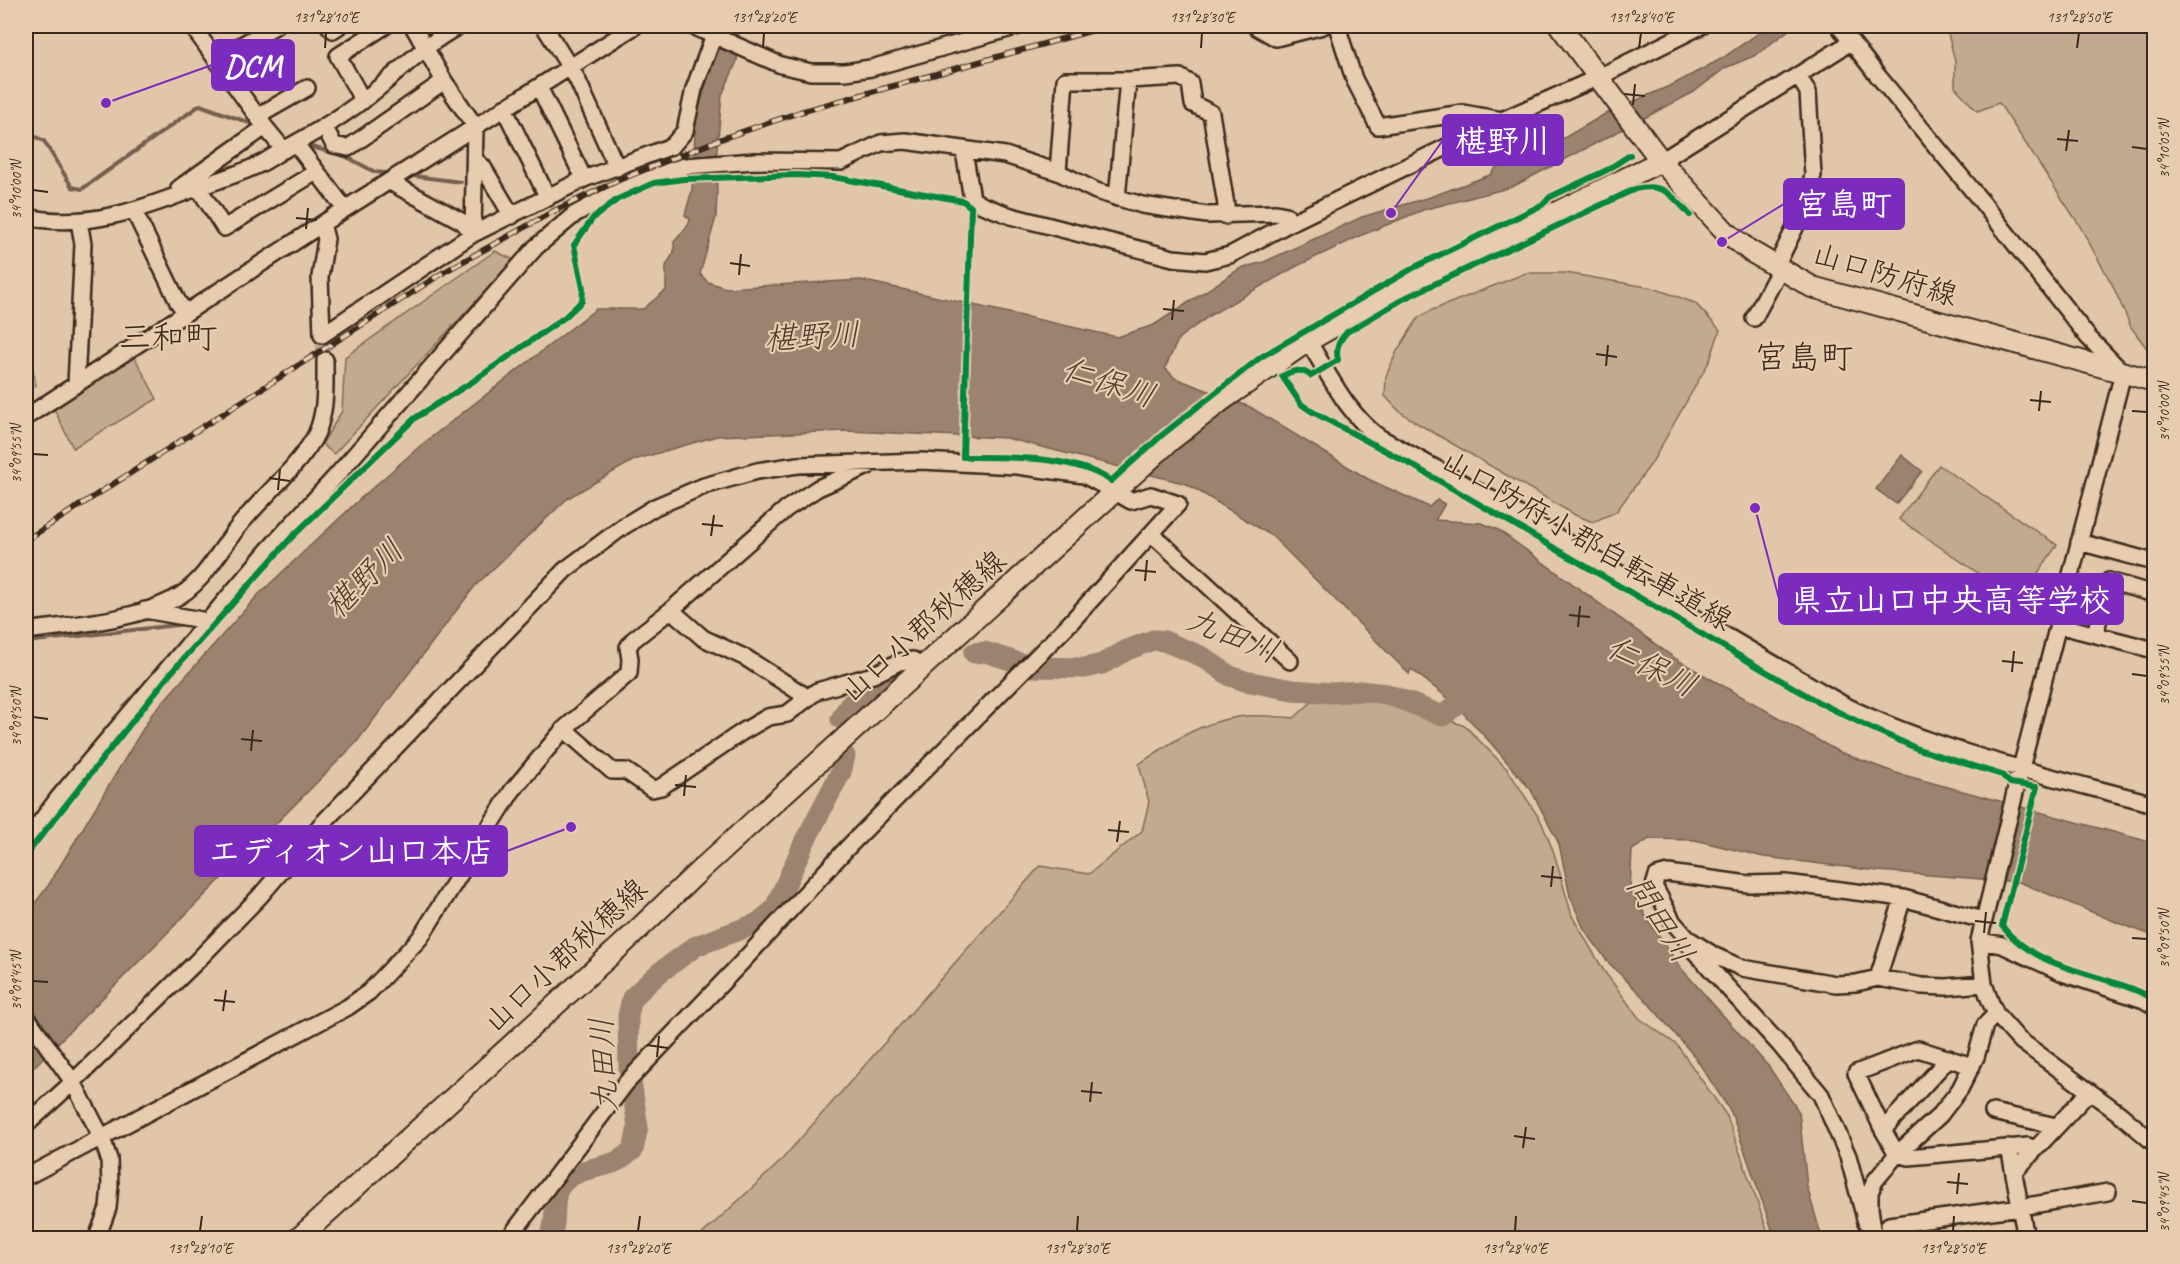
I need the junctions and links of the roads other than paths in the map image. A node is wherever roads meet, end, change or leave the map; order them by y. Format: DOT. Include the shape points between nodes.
graph roads {
  1 [pos="192,26"];
  2 [pos="275,26"];
  3 [pos="329,26"];
  4 [pos="339,26"];
  5 [pos="385,26"];
  6 [pos="413,26"];
  7 [pos="459,26"];
  8 [pos="544,26"];
  9 [pos="634,26"];
  10 [pos="692,26"];
  11 [pos="1019,26"];
  12 [pos="1255,26"];
  13 [pos="1323,26"];
  14 [pos="1337,26"];
  15 [pos="1560,26"];
  16 [pos="1701,26"];
  17 [pos="718,33"];
  18 [pos="1846,35"];
  19 [pos="424,47"];
  20 [pos="217,59"];
  21 [pos="570,66"];
  22 [pos="1798,76"];
  23 [pos="1128,80"];
  24 [pos="1602,80"];
  25 [pos="444,81"];
  26 [pos="539,87"];
  27 [pos="307,88"];
  28 [pos="363,100"];
  29 [pos="504,108"];
  30 [pos="1502,120"];
  31 [pos="261,122"];
  32 [pos="324,126"];
  33 [pos="475,126"];
  34 [pos="672,146"];
  35 [pos="290,147"];
  36 [pos="964,151"];
  37 [pos="475,160"];
  38 [pos="1661,161"];
  39 [pos="682,167"];
  40 [pos="617,168"];
  41 [pos="316,172"];
  42 [pos="1058,172"];
  43 [pos="584,179"];
  44 [pos="390,182"];
  45 [pos="198,187"];
  46 [pos="548,198"];
  47 [pos="1117,198"];
  48 [pos="160,202"];
  49 [pos="345,209"];
  50 [pos="134,211"];
  51 [pos="512,216"];
  52 [pos="1226,216"];
  53 [pos="26,217"];
  54 [pos="79,221"];
  55 [pos="1290,223"];
  56 [pos="322,224"];
  57 [pos="473,234"];
  58 [pos="1778,268"];
  59 [pos="184,312"];
  60 [pos="1754,318"];
  61 [pos="1308,341"];
  62 [pos="325,360"];
  63 [pos="2123,374"];
  64 [pos="2154,381"];
  65 [pos="76,384"];
  66 [pos="26,417"];
  67 [pos="876,462"];
  68 [pos="1118,489"];
  69 [pos="1152,534"];
  70 [pos="2079,542"];
  71 [pos="2154,562"];
  72 [pos="2154,594"];
  73 [pos="145,610"];
  74 [pos="671,610"];
  75 [pos="207,621"];
  76 [pos="2058,625"];
  77 [pos="26,631"];
  78 [pos="2095,634"];
  79 [pos="2154,651"];
  80 [pos="1290,661"];
  81 [pos="922,667"];
  82 [pos="807,697"];
  83 [pos="564,729"];
  84 [pos="2021,768"];
  85 [pos="2154,804"];
  86 [pos="26,841"];
  87 [pos="1903,898"];
  88 [pos="1984,917"];
  89 [pos="1688,938"];
  90 [pos="1979,942"];
  91 [pos="1878,978"];
  92 [pos="1984,984"];
  93 [pos="2154,1006"];
  94 [pos="1996,1014"];
  95 [pos="26,1016"];
  96 [pos="1949,1058"];
  97 [pos="1972,1066"];
  98 [pos="73,1082"];
  99 [pos="2089,1092"];
  100 [pos="1993,1112"];
  101 [pos="26,1125"];
  102 [pos="2056,1126"];
  103 [pos="1883,1130"];
  104 [pos="102,1138"];
  105 [pos="2153,1139"];
  106 [pos="2009,1147"];
  107 [pos="2035,1150"];
  108 [pos="1897,1154"];
  109 [pos="2015,1171"];
  110 [pos="26,1177"];
  111 [pos="2108,1192"];
  112 [pos="2021,1207"];
  113 [pos="1871,1221"];
  114 [pos="97,1239"];
  115 [pos="298,1239"];
  116 [pos="509,1239"];
  117 [pos="1874,1239"];
  118 [pos="1892,1239"];
  119 [pos="2026,1239"];
  1 -- 20 [label="street"];
  2 -- 20 [label="street"];
  3 -- 4 [label="street" via="333,30"];
  5 -- 28 [label="street" via="338,56"];
  6 -- 19 [label="street"];
  7 -- 19 [label="street"];
  8 -- 21 [label="street"];
  9 -- 21 [label="street"];
  10 -- 17 [label="street"];
  11 -- 17 [label="street" via="845,72 781,65"];
  12 -- 13 [label="street" via="1276,38"];
  14 -- 30 [label="street" via="1354,79 1378,126 1463,113"];
  15 -- 24 [label="main road, 山口防府線"];
  16 -- 24 [label="street"];
  17 -- 34 [label="street" via="694,89 685,131"];
  18 -- 22 [label="street"];
  18 -- 63 [label="street" via="2088,337"];
  19 -- 25 [label="street"];
  19 -- 28 [label="street"];
  20 -- 31 [label="street"];
  21 -- 26 [label="street"];
  21 -- 40 [label="street"];
  22 -- 38 [label="street"];
  22 -- 58 [label="street" via="1808,93 1813,175 1804,209"];
  23 -- 42 [label="street" via="1065,80"];
  23 -- 47 [label="street"];
  23 -- 52 [label="street" via="1180,77 1190,83 1193,104 1211,112"];
  24 -- 30 [label="street"];
  24 -- 38 [label="main road, 山口防府線"];
  25 -- 32 [label="street" via="348,148 334,145"];
  25 -- 33 [label="street"];
  26 -- 29 [label="street"];
  26 -- 43 [label="street"];
  27 -- 31 [label="street"];
  28 -- 32 [label="street"];
  29 -- 33 [label="street"];
  29 -- 46 [label="street"];
  30 -- 55 [label="street"];
  31 -- 35 [label="street"];
  31 -- 48 [label="street"];
  32 -- 35 [label="street"];
  33 -- 37 [label="street"];
  33 -- 44 [label="street"];
  34 -- 39 [label="street"];
  34 -- 40 [label="street"];
  35 -- 41 [label="street"];
  35 -- 45 [label="street" via="261,164"];
  36 -- 39 [label="street" via="893,141 841,162 755,161"];
  36 -- 42 [label="street" via="1005,155"];
  36 -- 55 [label="street" via="972,199 982,205 1173,258 1205,261 1230,255"];
  37 -- 51 [label="street"];
  37 -- 57 [label="street"];
  38 -- 58 [label="main road, 山口防府線" via="1726,232"];
  38 -- 61 [label="main road, 山口小郡秋穂線" via="1426,275"];
  39 -- 75 [label="street" via="637,181 575,214 536,247"];
  40 -- 43 [label="street"];
  41 -- 45 [label="street" via="224,228"];
  41 -- 49 [label="street"];
  42 -- 47 [label="street"];
  43 -- 46 [label="street"];
  44 -- 49 [label="street"];
  44 -- 57 [label="street" via="463,222"];
  45 -- 48 [label="street"];
  46 -- 51 [label="street"];
  47 -- 52 [label="street" via="1183,212"];
  48 -- 50 [label="street"];
  49 -- 56 [label="street"];
  50 -- 54 [label="street"];
  50 -- 59 [label="street"];
  51 -- 57 [label="street"];
  52 -- 55 [label="street" via="1276,213 1286,215"];
  53 -- 54 [label="street"];
  54 -- 65 [label="street" via="83,244"];
  56 -- 57 [label="street" via="326,239 320,277 322,335"];
  56 -- 59 [label="street"];
  58 -- 60 [label="street"];
  58 -- 63 [label="main road, 山口防府線" via="1812,287"];
  59 -- 65 [label="street"];
  61 -- 68 [label="main road, 山口小郡秋穂線" via="1171,440"];
  61 -- 84 [label="street" via="1351,410 1379,437 1844,705 1918,736"];
  62 -- 73 [label="street" via="323,407 313,439 189,591"];
  63 -- 64 [label="main road, 山口防府線"];
  63 -- 70 [label="street"];
  65 -- 66 [label="street"];
  67 -- 68 [label="street" via="989,464 1058,471 1084,475"];
  67 -- 74 [label="street" via="818,488 786,509"];
  67 -- 98 [label="street" via="788,466 704,486 655,507 565,570 320,825 260,896"];
  68 -- 69 [label="street" via="1131,501 1151,495 1178,504"];
  68 -- 81 [label="main road, 山口小郡秋穂線"];
  69 -- 80 [label="street"];
  69 -- 116 [label="street" via="631,1078"];
  70 -- 71 [label="street"];
  70 -- 76 [label="street"];
  72 -- 78 [label="street" via="2109,581"];
  73 -- 75 [label="street"];
  73 -- 77 [label="street"];
  74 -- 82 [label="street" via="703,638 746,658"];
  74 -- 83 [label="street" via="628,647 629,673"];
  75 -- 86 [label="street" via="58,797"];
  76 -- 78 [label="street"];
  76 -- 84 [label="street"];
  78 -- 79 [label="street"];
  81 -- 82 [label="street" via="913,660 899,662"];
  81 -- 115 [label="main road, 山口小郡秋穂線"];
  82 -- 83 [label="street" via="787,714 768,717 661,787 652,789 626,771 612,771"];
  83 -- 104 [label="street" via="512,791 420,938 369,992 348,1007"];
  84 -- 85 [label="street"];
  84 -- 88 [label="street"];
  87 -- 88 [label="street"];
  87 -- 89 [label="street" via="1786,883 1748,884 1668,873 1657,876 1654,886 1673,922"];
  87 -- 91 [label="street"];
  88 -- 90 [label="street"];
  89 -- 91 [label="street" via="1742,968 1836,984"];
  89 -- 113 [label="street" via="1688,944 1821,1095 1848,1156 1866,1222"];
  90 -- 92 [label="street"];
  90 -- 93 [label="street" via="2002,945 2065,974"];
  91 -- 92 [label="street" via="1930,987"];
  92 -- 94 [label="street"];
  94 -- 97 [label="street" via="1985,1025"];
  94 -- 99 [label="street" via="2018,1039"];
  95 -- 98 [label="street"];
  96 -- 97 [label="street"];
  96 -- 103 [label="street"];
  96 -- 103 [label="street" via="1918,1049 1856,1073"];
  97 -- 108 [label="street" via="1940,1115"];
  98 -- 101 [label="street"];
  98 -- 104 [label="street"];
  99 -- 102 [label="street"];
  99 -- 105 [label="street"];
  100 -- 102 [label="street"];
  102 -- 107 [label="street"];
  103 -- 108 [label="street"];
  104 -- 110 [label="street"];
  104 -- 114 [label="street" via="109,1159 110,1185 108,1208"];
  106 -- 107 [label="street" via="2028,1146"];
  106 -- 108 [label="street" via="1909,1157"];
  106 -- 109 [label="street"];
  107 -- 109 [label="street"];
  108 -- 113 [label="street" via="1870,1192"];
  109 -- 112 [label="street"];
  111 -- 112 [label="street"];
  112 -- 118 [label="street" via="1889,1225"];
  112 -- 119 [label="street"];
  113 -- 117 [label="street"];
}
